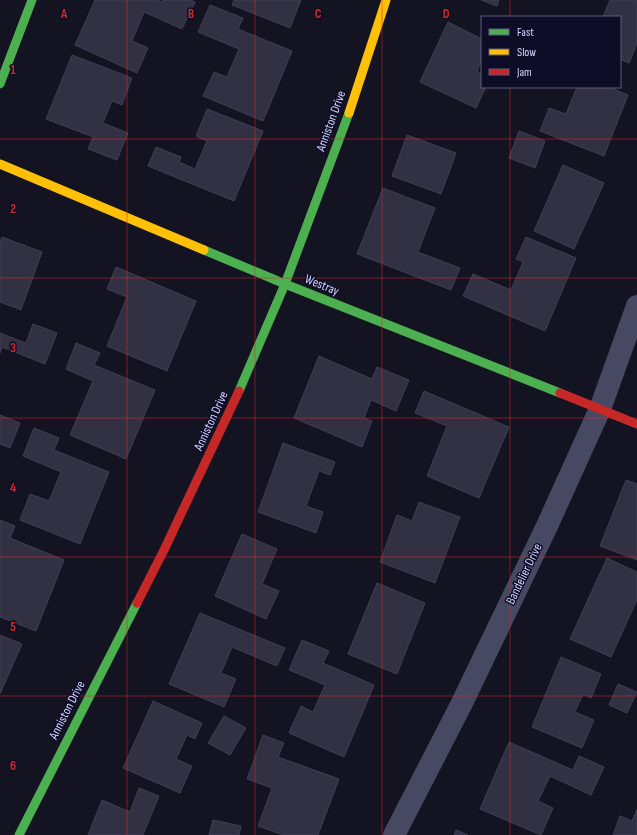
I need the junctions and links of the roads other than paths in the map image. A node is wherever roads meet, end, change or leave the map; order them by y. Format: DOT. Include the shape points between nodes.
graph roads {
  1 [pos="32,0"];
  2 [pos="386,0"];
  3 [pos="0,84"];
  4 [pos="0,164"];
  5 [pos="285,284"];
  6 [pos="637,306"];
  7 [pos="600,409"];
  8 [pos="637,424"];
  9 [pos="19,835"];
  10 [pos="394,835"];
  1 -- 3 [label="street"];
  2 -- 5 [label="street, Anniston Drive" via="351,107"];
  4 -- 5 [label="street, Westray"];
  5 -- 7 [label="street, Westray"];
  5 -- 9 [label="street, Anniston Drive" via="236,397 164,550"];
  6 -- 7 [label="street, Bandelier Drive"];
  7 -- 8 [label="street, Westray"];
  7 -- 10 [label="street, Bandelier Drive" via="461,705"];
}
